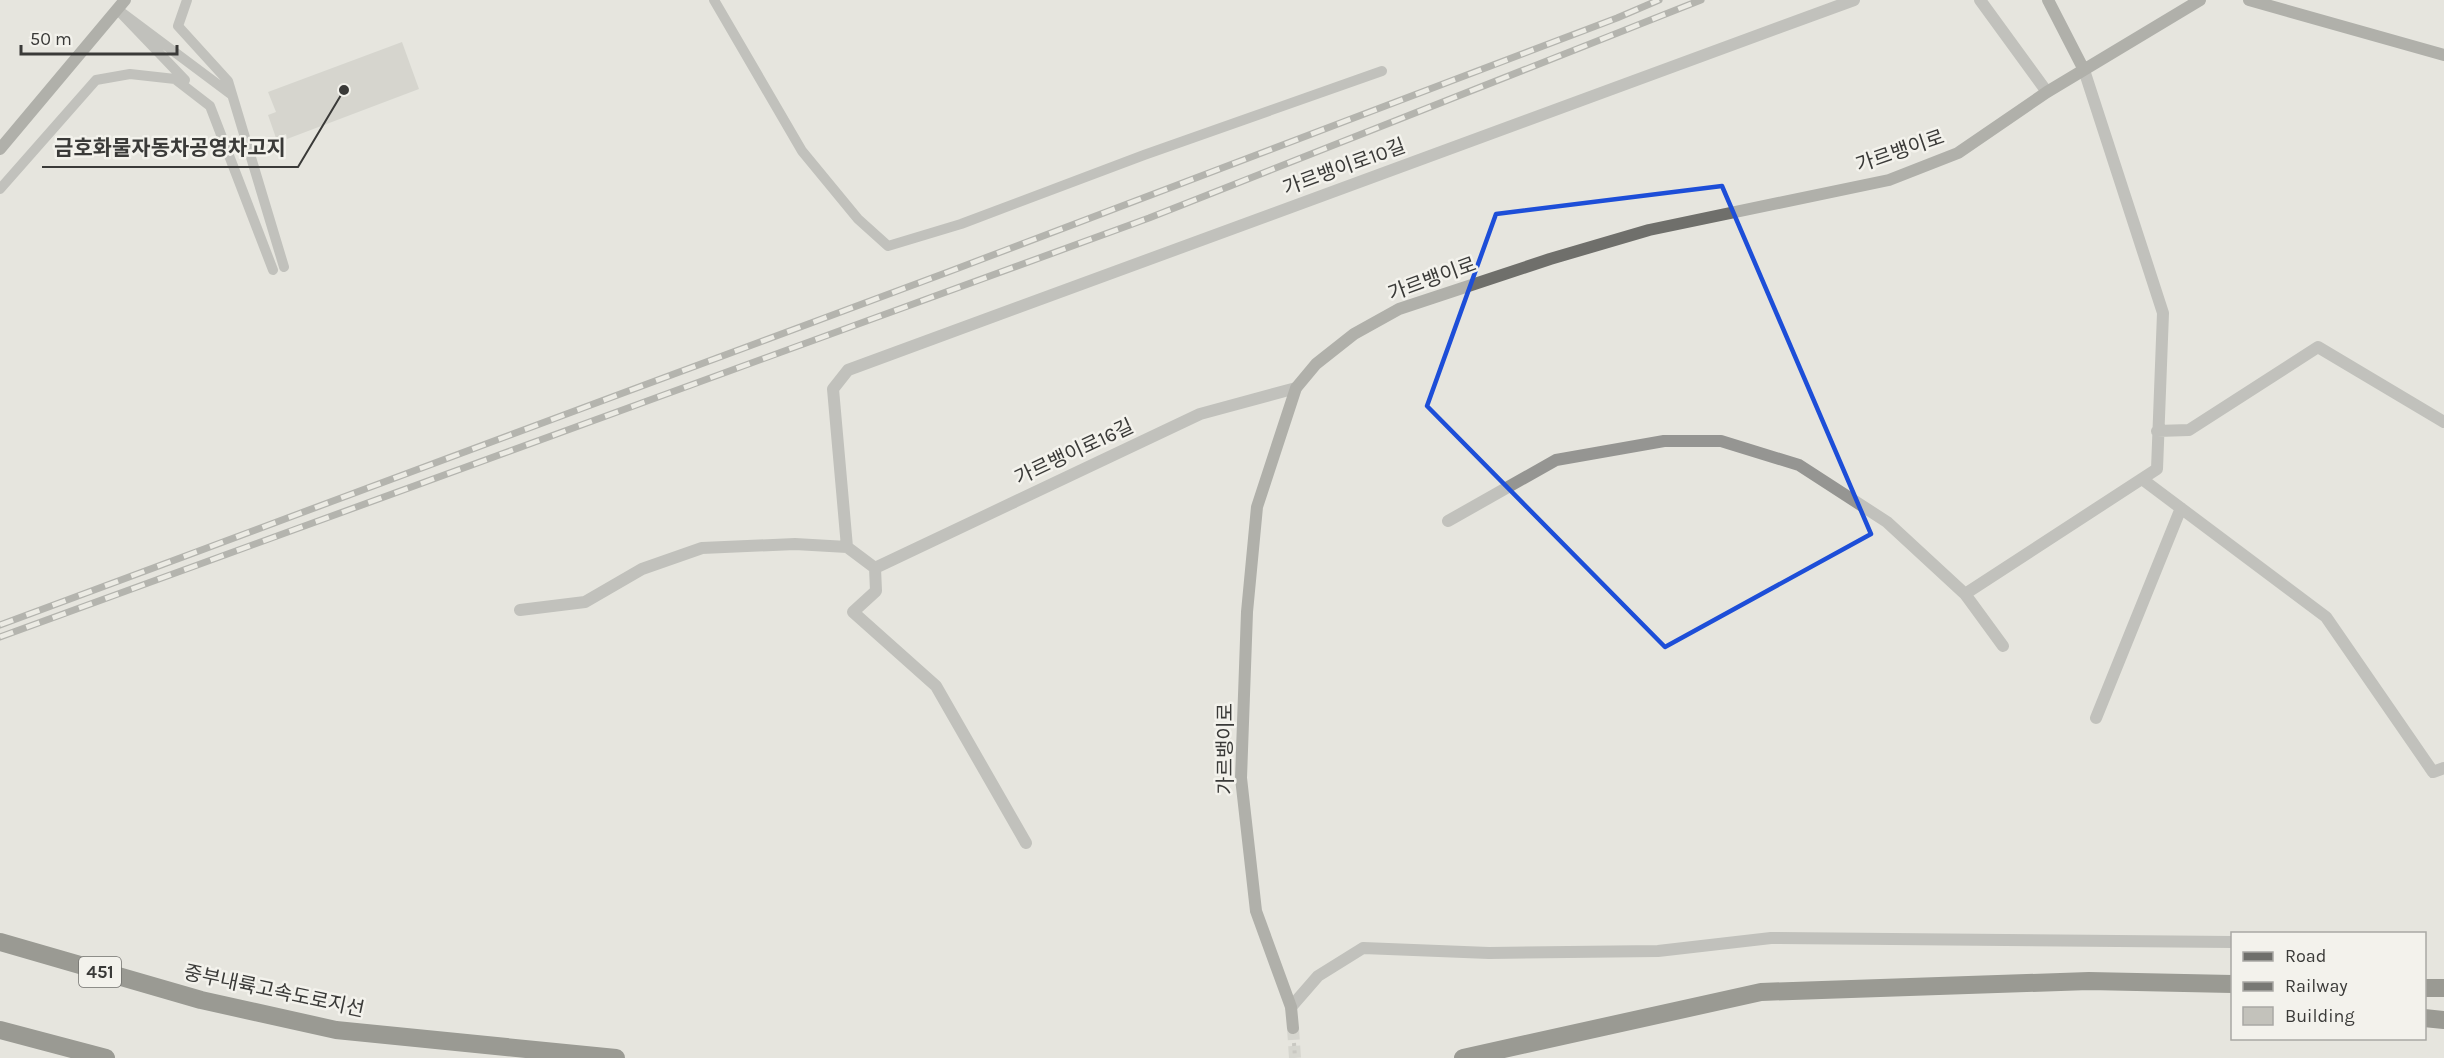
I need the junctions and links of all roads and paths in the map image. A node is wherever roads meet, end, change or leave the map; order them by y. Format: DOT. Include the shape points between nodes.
graph roads {
  1 [pos="187,0"];
  2 [pos="714,0"];
  3 [pos="1854,0"];
  4 [pos="1980,0"];
  5 [pos="2048,0"];
  6 [pos="2200,0"];
  7 [pos="2249,0"];
  8 [pos="121,4"];
  9 [pos="2444,56"];
  10 [pos="2084,70"];
  11 [pos="1382,71"];
  12 [pos="2048,92"];
  13 [pos="232,95"];
  14 [pos="210,106"];
  15 [pos="0,149"];
  16 [pos="0,189"];
  17 [pos="284,267"];
  18 [pos="273,270"];
  19 [pos="1296,388"];
  20 [pos="2444,422"];
  21 [pos="2157,431"];
  22 [pos="2142,479"];
  23 [pos="2181,508"];
  24 [pos="1448,521"];
  25 [pos="848,547"];
  26 [pos="875,568"];
  27 [pos="1965,594"];
  28 [pos="520,610"];
  29 [pos="2003,646"];
  30 [pos="2096,718"];
  31 [pos="2444,768"];
  32 [pos="1026,843"];
  33 [pos="0,942"];
  34 [pos="2231,942"];
  35 [pos="2089,981"];
  36 [pos="2231,984"];
  37 [pos="2231,997"];
  38 [pos="1291,1007"];
  39 [pos="2426,1018"];
  40 [pos="2444,1020"];
  41 [pos="1293,1028"];
  42 [pos="0,1030"];
  43 [pos="106,1058"];
  44 [pos="616,1058"];
  45 [pos="1464,1058"];
  1 -- 13 [label="lane" via="178,26 228,81"];
  2 -- 11 [label="lane" via="802,151 858,219 888,246 961,224 1144,154"];
  3 -- 25 [label="street, 가르뱅이로10길" via="848,370 833,389"];
  4 -- 12 [label="street"];
  5 -- 10 [label="street"];
  6 -- 10 [label="street, 가르뱅이로"];
  7 -- 9 [label="street"];
  8 -- 13 [label="lane"];
  8 -- 14 [label="lane"];
  8 -- 15 [label="street"];
  10 -- 12 [label="street, 가르뱅이로"];
  10 -- 21 [label="street" via="2163,313"];
  12 -- 19 [label="street, 가르뱅이로" via="1958,153 1889,180 1649,230 1399,309 1354,334 1316,364"];
  13 -- 17 [label="lane"];
  14 -- 16 [label="lane" via="175,79 130,74 96,80"];
  14 -- 18 [label="lane"];
  19 -- 26 [label="street, 가르뱅이로16길" via="1200,414"];
  19 -- 38 [label="street, 가르뱅이로" via="1257,507 1247,612 1241,777 1256,911"];
  20 -- 21 [label="street" via="2318,347 2189,430"];
  21 -- 22 [label="street" via="2157,470"];
  22 -- 23 [label="street"];
  22 -- 27 [label="street"];
  23 -- 30 [label="street"];
  23 -- 31 [label="street" via="2326,617 2433,772"];
  24 -- 27 [label="street" via="1556,460 1664,441 1721,441 1799,465 1887,522"];
  25 -- 26 [label="street"];
  25 -- 28 [label="street" via="795,544 702,548 642,569 585,602"];
  26 -- 32 [label="street" via="876,591 853,612 936,686"];
  27 -- 29 [label="street"];
  33 -- 44 [label="highway, 중부내륙고속도로지선 / 451" via="201,1000 336,1030"];
  34 -- 38 [label="street" via="1771,938 1658,951 1489,953 1363,948 1318,976"];
  35 -- 36 [label="highway"];
  35 -- 37 [label="highway"];
  35 -- 45 [label="highway" via="1761,992"];
  38 -- 41 [label="street, 가르뱅이로"];
  39 -- 40 [label="highway"];
  42 -- 43 [label="highway"];
}
